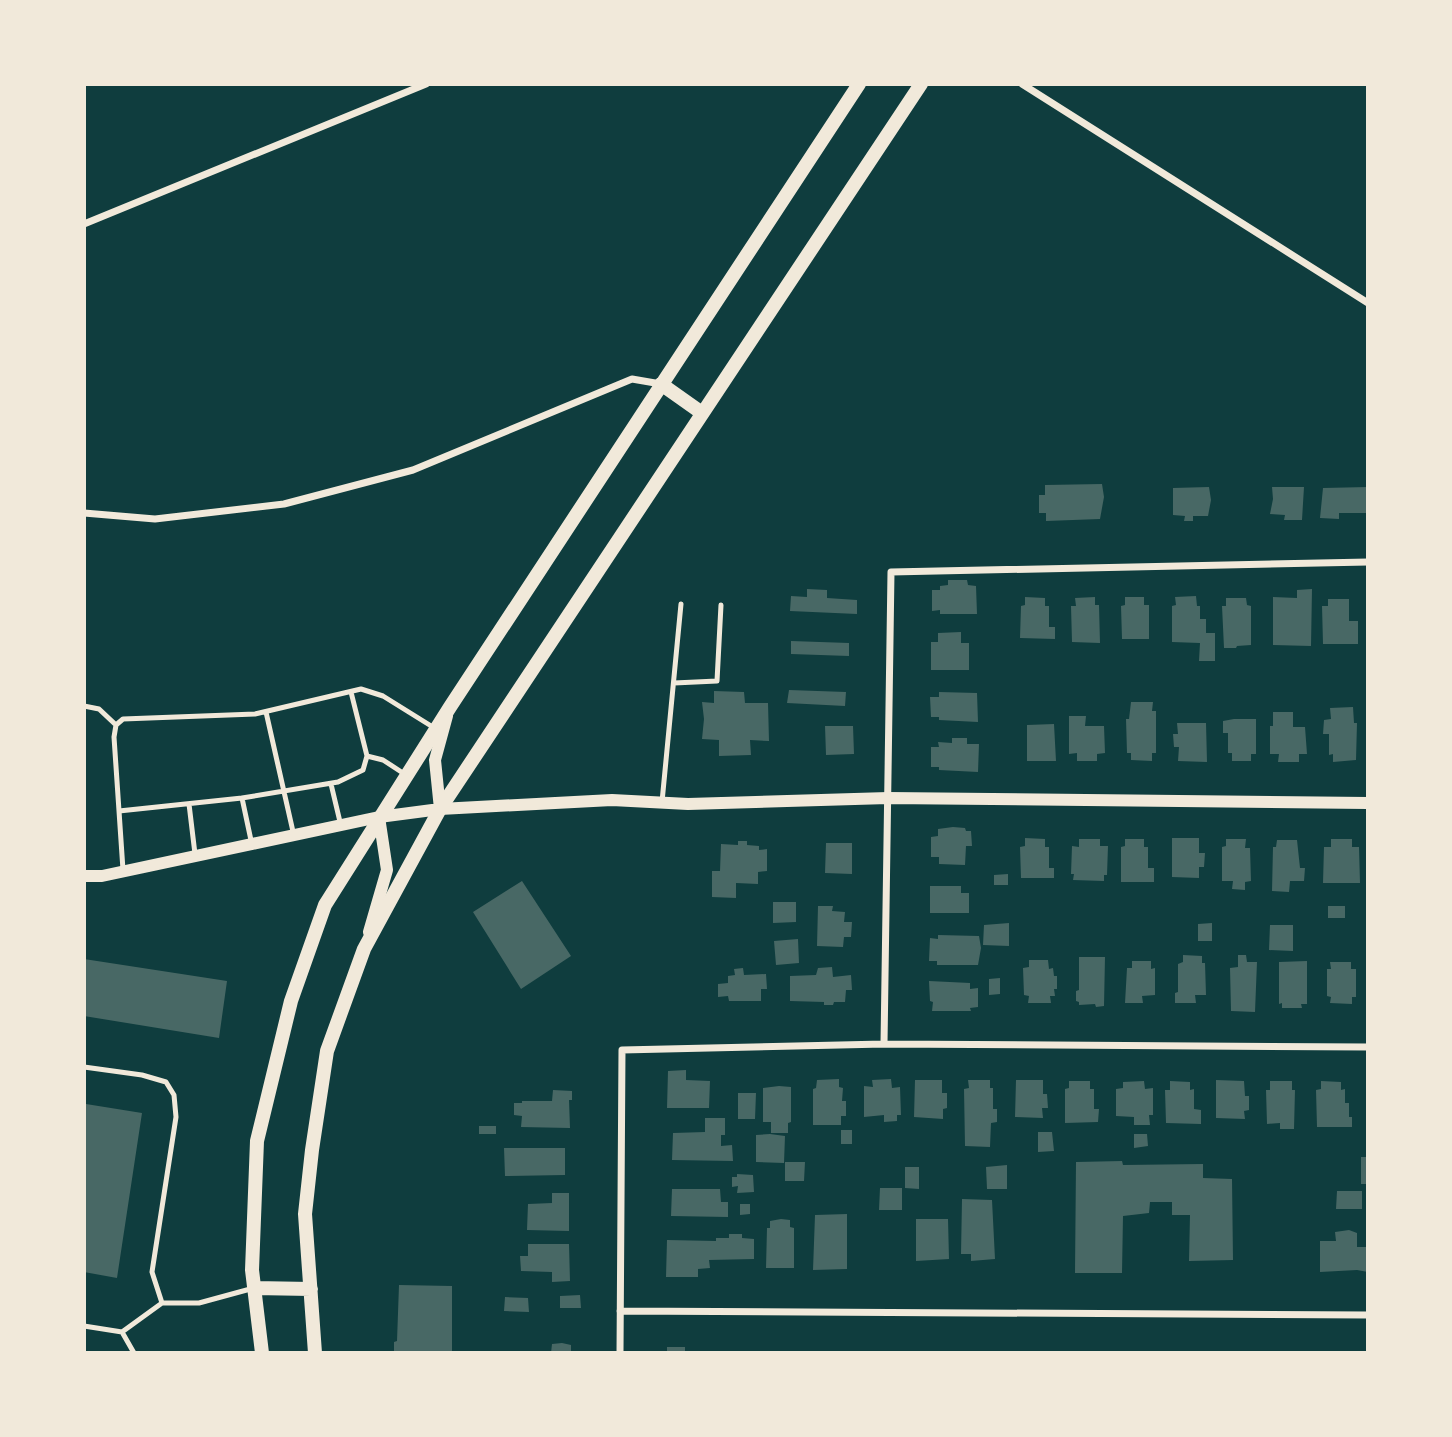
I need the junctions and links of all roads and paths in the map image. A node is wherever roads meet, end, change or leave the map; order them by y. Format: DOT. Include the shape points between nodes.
graph roads {
  1 [pos="426,84"];
  2 [pos="859,84"];
  3 [pos="921,84"];
  4 [pos="1022,84"];
  5 [pos="84,224"];
  6 [pos="1368,303"];
  7 [pos="661,384"];
  8 [pos="702,413"];
  9 [pos="84,513"];
  10 [pos="1368,562"];
  11 [pos="681,604"];
  12 [pos="721,605"];
  13 [pos="674,683"];
  14 [pos="351,692"];
  15 [pos="84,706"];
  16 [pos="450,707"];
  17 [pos="266,712"];
  18 [pos="117,725"];
  19 [pos="436,729"];
  20 [pos="367,756"];
  21 [pos="406,775"];
  22 [pos="331,783"];
  23 [pos="284,792"];
  24 [pos="242,798"];
  25 [pos="888,798"];
  26 [pos="662,802"];
  27 [pos="1368,803"];
  28 [pos="189,804"];
  29 [pos="440,808"];
  30 [pos="119,811"];
  31 [pos="379,817"];
  32 [pos="341,825"];
  33 [pos="294,836"];
  34 [pos="252,845"];
  35 [pos="195,857"];
  36 [pos="124,872"];
  37 [pos="84,876"];
  38 [pos="364,949"];
  39 [pos="884,1044"];
  40 [pos="1368,1047"];
  41 [pos="84,1067"];
  42 [pos="254,1288"];
  43 [pos="311,1289"];
  44 [pos="162,1303"];
  45 [pos="620,1311"];
  46 [pos="1368,1315"];
  47 [pos="84,1326"];
  48 [pos="122,1332"];
  49 [pos="134,1353"];
  50 [pos="262,1353"];
  51 [pos="315,1353"];
  52 [pos="620,1353"];
  1 -- 5 [label="street"];
  2 -- 7 [label="main road"];
  3 -- 8 [label="main road"];
  4 -- 6 [label="street"];
  7 -- 8 [label="main road"];
  7 -- 9 [label="street" via="632,379 413,470 284,504 155,519"];
  7 -- 16 [label="main road"];
  8 -- 29 [label="main road"];
  10 -- 25 [label="street" via="891,572"];
  11 -- 13 [label="lane"];
  12 -- 13 [label="lane" via="716,681"];
  13 -- 26 [label="lane"];
  14 -- 17 [label="lane"];
  14 -- 19 [label="lane" via="361,689 383,696"];
  14 -- 20 [label="lane"];
  15 -- 18 [label="lane" via="99,709"];
  16 -- 19 [label="main road"];
  16 -- 29 [label="street" via="435,760"];
  17 -- 18 [label="lane" via="123,719"];
  17 -- 23 [label="lane"];
  18 -- 30 [label="lane"];
  19 -- 21 [label="main road"];
  20 -- 21 [label="lane"];
  20 -- 22 [label="lane" via="363,770"];
  21 -- 31 [label="main road"];
  22 -- 23 [label="lane"];
  22 -- 32 [label="lane"];
  23 -- 24 [label="lane"];
  23 -- 33 [label="lane"];
  24 -- 28 [label="lane"];
  24 -- 34 [label="lane"];
  25 -- 26 [label="street"];
  25 -- 27 [label="street"];
  25 -- 39 [label="street"];
  26 -- 29 [label="street"];
  28 -- 30 [label="lane"];
  28 -- 35 [label="lane"];
  29 -- 31 [label="street"];
  29 -- 38 [label="main road"];
  30 -- 36 [label="lane"];
  31 -- 32 [label="street"];
  31 -- 38 [label="street" via="387,870"];
  31 -- 42 [label="main road" via="325,905 291,1001 257,1141"];
  32 -- 33 [label="street"];
  33 -- 34 [label="street"];
  34 -- 35 [label="street"];
  35 -- 36 [label="street"];
  36 -- 37 [label="street"];
  38 -- 43 [label="main road" via="327,1051 321,1088 305,1214"];
  39 -- 40 [label="street"];
  39 -- 45 [label="street" via="622,1050"];
  41 -- 44 [label="lane" via="166,1082 174,1095 176,1117 152,1272"];
  42 -- 43 [label="main road"];
  42 -- 44 [label="lane" via="199,1303"];
  42 -- 50 [label="main road"];
  43 -- 51 [label="main road"];
  44 -- 48 [label="lane"];
  45 -- 46 [label="street"];
  45 -- 52 [label="street"];
  47 -- 48 [label="lane"];
  48 -- 49 [label="lane"];
}
